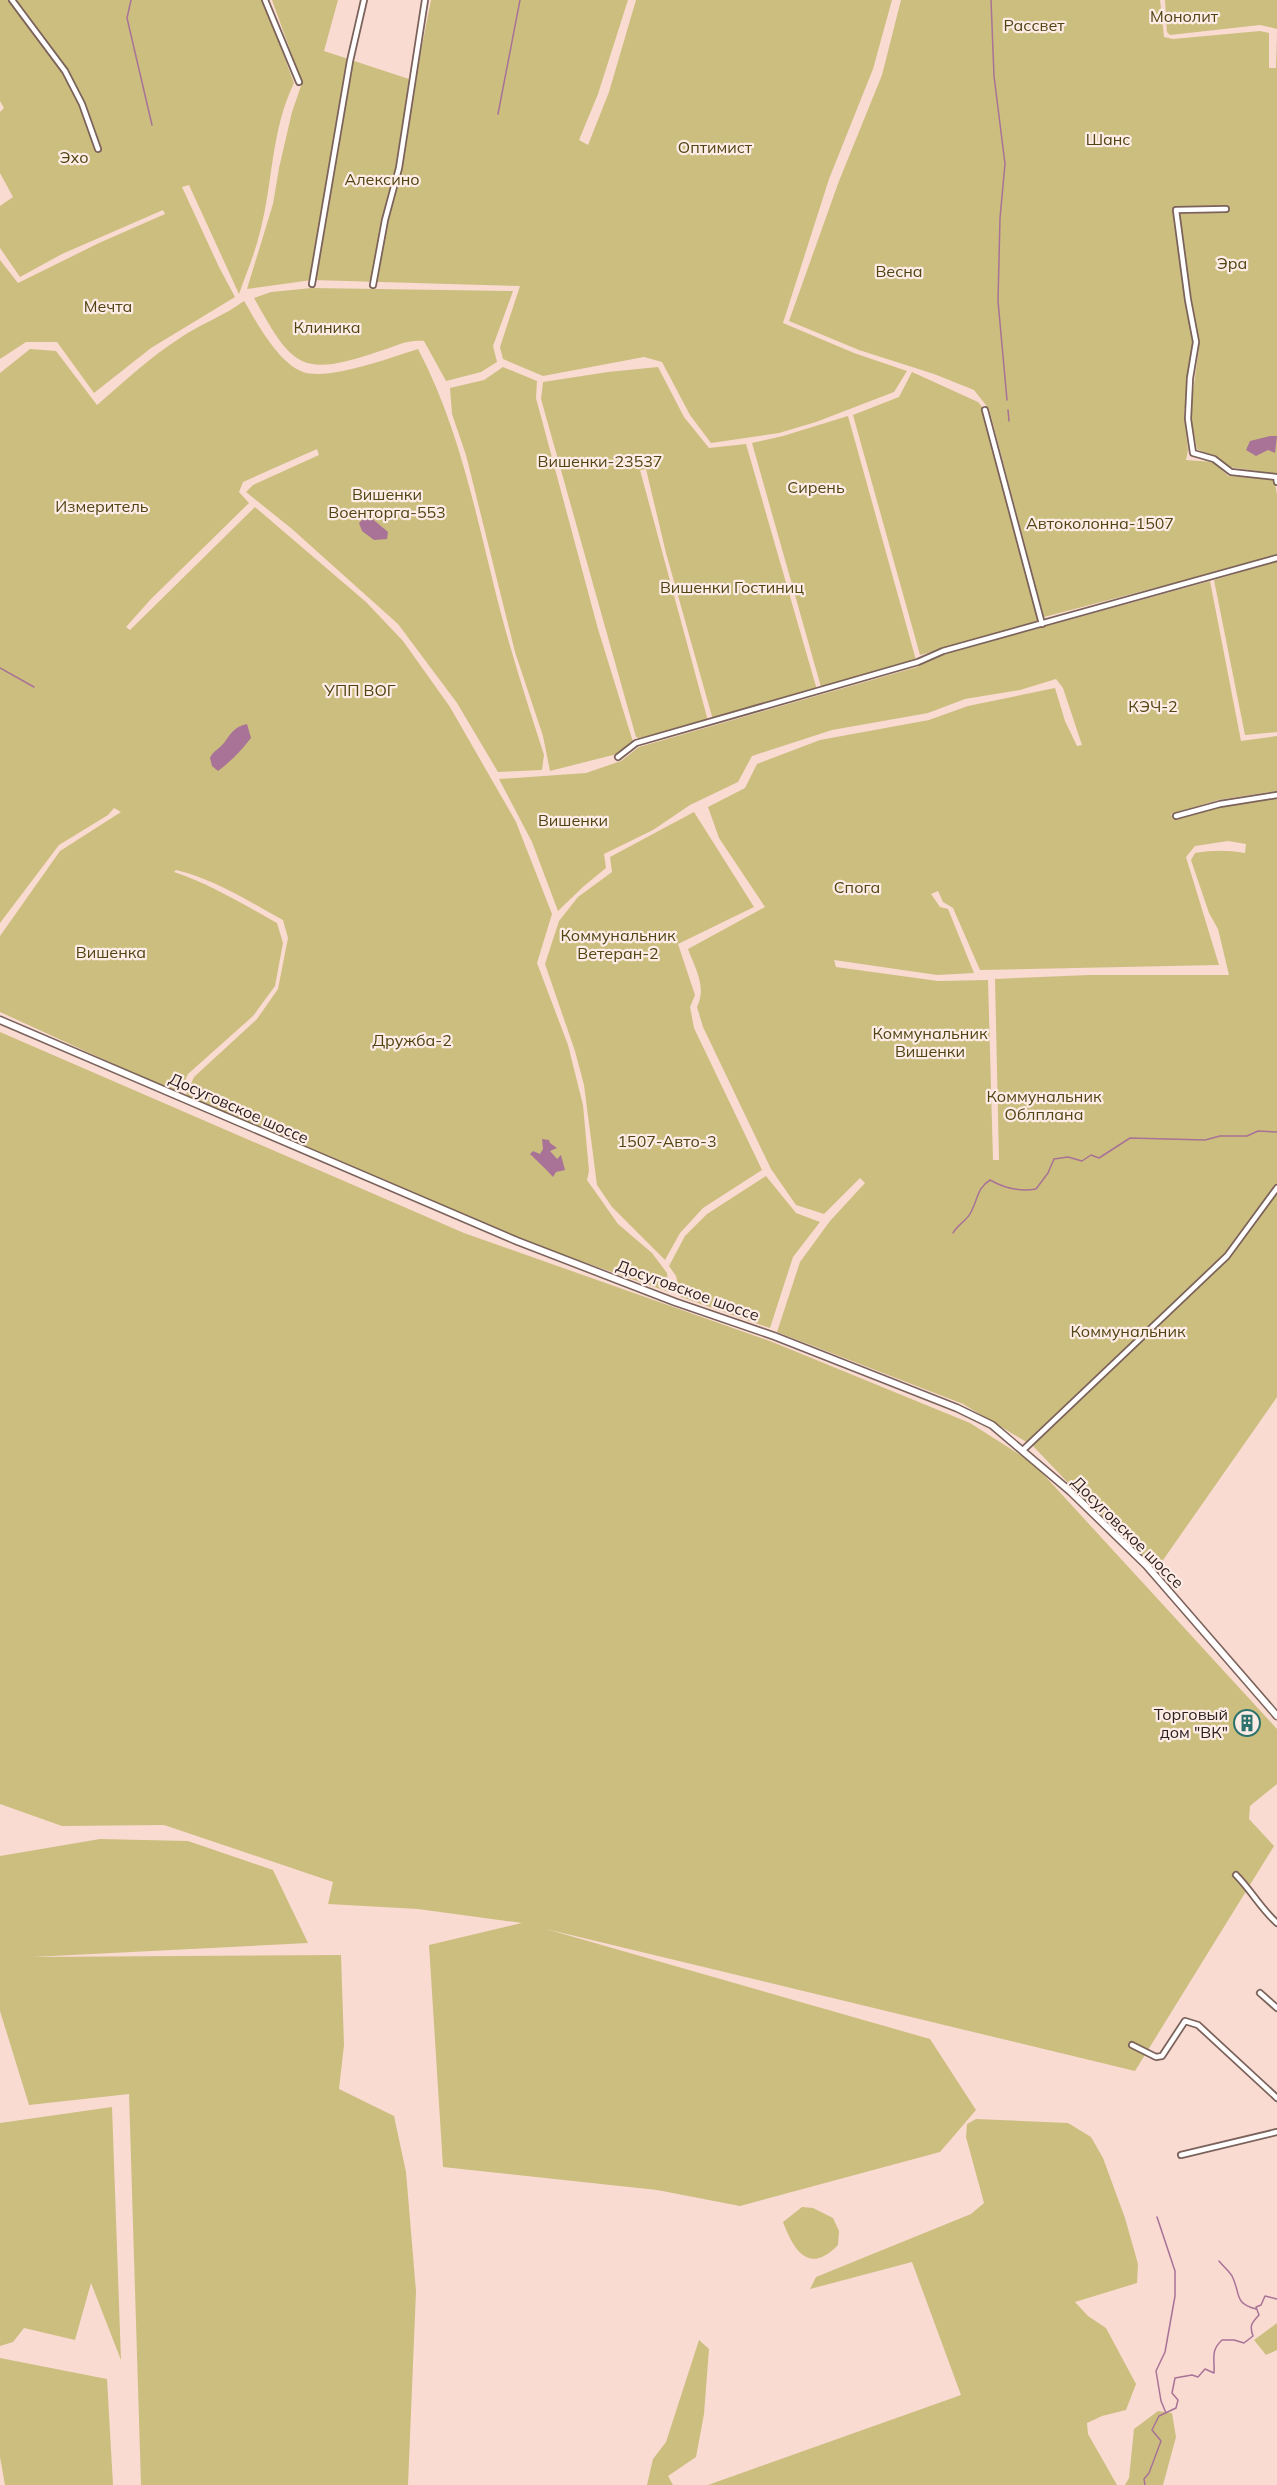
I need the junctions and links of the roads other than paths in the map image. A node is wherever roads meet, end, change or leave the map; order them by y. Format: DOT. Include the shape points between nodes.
graph roads {
  1 [pos="12,0"];
  2 [pos="265,0"];
  3 [pos="364,0"];
  4 [pos="425,0"];
  5 [pos="299,82"];
  6 [pos="99,149"];
  7 [pos="1226,209"];
  8 [pos="312,284"];
  9 [pos="373,285"];
  10 [pos="986,410"];
  11 [pos="1277,482"];
  12 [pos="1277,558"];
  13 [pos="1042,624"];
  14 [pos="618,757"];
  15 [pos="1277,795"];
  16 [pos="1176,816"];
  17 [pos="0,1020"];
  18 [pos="1277,1188"];
  19 [pos="1023,1450"];
  20 [pos="1277,1716"];
  21 [pos="1236,1875"];
  22 [pos="1277,1923"];
  23 [pos="1260,1993"];
  24 [pos="1277,2008"];
  25 [pos="1132,2045"];
  26 [pos="1277,2098"];
  27 [pos="1277,2132"];
  28 [pos="1181,2155"];
  1 -- 6 [label="street" via="65,71"];
  2 -- 5 [label="street"];
  3 -- 8 [label="street"];
  4 -- 9 [label="street" via="399,168"];
  7 -- 11 [label="street" via="1176,210 1196,342 1188,420 1193,453 1214,459 1231,472 1276,477"];
  10 -- 13 [label="street"];
  12 -- 13 [label="street"];
  13 -- 14 [label="street" via="636,743"];
  15 -- 16 [label="street"];
  17 -- 19 [label="main road, Досуговское шоссе" via="517,1241 957,1408 992,1425"];
  18 -- 19 [label="street" via="1227,1256"];
  19 -- 20 [label="main road, Досуговское шоссе" via="1146,1565"];
  21 -- 22 [label="street"];
  23 -- 24 [label="street"];
  25 -- 26 [label="street" via="1156,2057 1162,2056 1185,2021 1198,2025"];
  27 -- 28 [label="street"];
}
